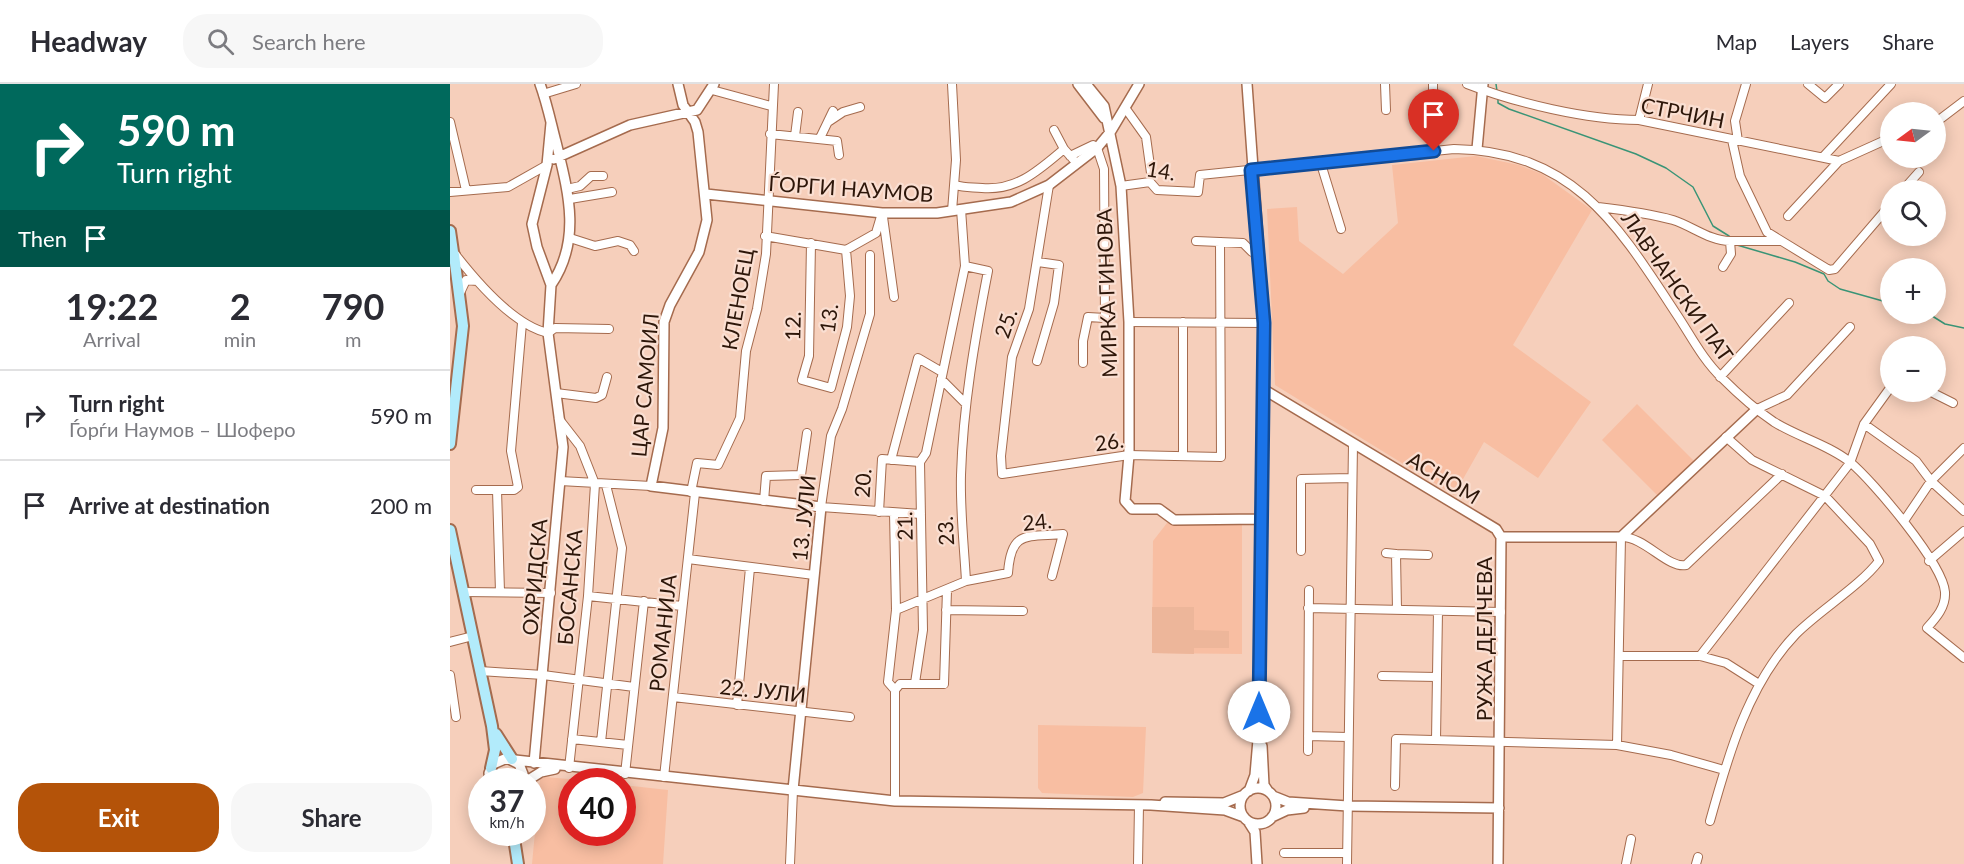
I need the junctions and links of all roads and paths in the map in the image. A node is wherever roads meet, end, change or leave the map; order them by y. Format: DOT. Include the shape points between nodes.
graph roads {
  1 [pos="540,84"];
  2 [pos="576,84"];
  3 [pos="678,84"];
  4 [pos="774,84"];
  5 [pos="952,84"];
  6 [pos="1078,84"];
  7 [pos="1086,84"];
  8 [pos="1138,84"];
  9 [pos="1248,84"];
  10 [pos="1385,84"];
  11 [pos="1433,84"];
  12 [pos="1467,84"];
  13 [pos="1648,84"];
  14 [pos="1746,84"];
  15 [pos="1808,84"];
  16 [pos="1839,84"];
  17 [pos="1891,84"];
  18 [pos="713,87"];
  19 [pos="1482,87"];
  20 [pos="543,94"];
  21 [pos="1964,101"];
  22 [pos="771,106"];
  23 [pos="860,107"];
  24 [pos="1126,108"];
  25 [pos="1433,108"];
  26 [pos="1386,110"];
  27 [pos="833,111"];
  28 [pos="798,112"];
  29 [pos="689,113"];
  30 [pos="1946,115"];
  31 [pos="1639,120"];
  32 [pos="450,122"];
  33 [pos="828,122"];
  34 [pos="550,123"];
  35 [pos="1054,130"];
  36 [pos="1112,130"];
  37 [pos="770,134"];
  38 [pos="795,136"];
  39 [pos="820,138"];
  40 [pos="1735,141"];
  41 [pos="1880,143"];
  42 [pos="1097,148"];
  43 [pos="1477,149"];
  44 [pos="1067,152"];
  45 [pos="559,155"];
  46 [pos="839,155"];
  47 [pos="1823,157"];
  48 [pos="1839,161"];
  49 [pos="1321,164"];
  50 [pos="547,165"];
  51 [pos="1077,165"];
  52 [pos="1251,170"];
  53 [pos="1919,172"];
  54 [pos="1150,173"];
  55 [pos="603,176"];
  56 [pos="1912,180"];
  57 [pos="955,185"];
  58 [pos="1049,185"];
  59 [pos="1120,186"];
  60 [pos="466,190"];
  61 [pos="450,192"];
  62 [pos="612,192"];
  63 [pos="569,194"];
  64 [pos="706,195"];
  65 [pos="767,201"];
  66 [pos="1598,207"];
  67 [pos="957,210"];
  68 [pos="882,213"];
  69 [pos="1788,216"];
  70 [pos="1880,217"];
  71 [pos="1341,229"];
  72 [pos="450,231"];
  73 [pos="765,236"];
  74 [pos="570,238"];
  75 [pos="1196,241"];
  76 [pos="1730,241"];
  77 [pos="1779,241"];
  78 [pos="1220,242"];
  79 [pos="811,243"];
  80 [pos="846,250"];
  81 [pos="634,251"];
  82 [pos="1258,252"];
  83 [pos="452,254"];
  84 [pos="870,255"];
  85 [pos="1038,262"];
  86 [pos="965,266"];
  87 [pos="1723,267"];
  88 [pos="450,276"];
  89 [pos="479,282"];
  90 [pos="551,285"];
  91 [pos="460,292"];
  92 [pos="894,297"];
  93 [pos="1789,303"];
  94 [pos="462,312"];
  95 [pos="1129,322"];
  96 [pos="1183,322"];
  97 [pos="1221,322"];
  98 [pos="522,323"];
  99 [pos="1264,323"];
  100 [pos="1850,327"];
  101 [pos="609,329"];
  102 [pos="548,333"];
  103 [pos="1037,361"];
  104 [pos="1083,363"];
  105 [pos="941,376"];
  106 [pos="607,377"];
  107 [pos="1720,377"];
  108 [pos="831,388"];
  109 [pos="1263,389"];
  110 [pos="556,393"];
  111 [pos="1946,400"];
  112 [pos="1880,402"];
  113 [pos="1953,403"];
  114 [pos="966,404"];
  115 [pos="1758,409"];
  116 [pos="559,419"];
  117 [pos="1864,424"];
  118 [pos="807,433"];
  119 [pos="1726,437"];
  120 [pos="450,444"];
  121 [pos="1353,444"];
  122 [pos="1964,447"];
  123 [pos="1129,455"];
  124 [pos="1183,456"];
  125 [pos="891,460"];
  126 [pos="920,462"];
  127 [pos="1850,463"];
  128 [pos="1002,474"];
  129 [pos="1782,474"];
  130 [pos="1352,478"];
  131 [pos="1931,481"];
  132 [pos="560,482"];
  133 [pos="595,484"];
  134 [pos="606,485"];
  135 [pos="651,486"];
  136 [pos="476,490"];
  137 [pos="497,490"];
  138 [pos="693,492"];
  139 [pos="1825,496"];
  140 [pos="764,501"];
  141 [pos="821,507"];
  142 [pos="1964,511"];
  143 [pos="879,512"];
  144 [pos="894,513"];
  145 [pos="921,514"];
  146 [pos="1261,519"];
  147 [pos="1904,521"];
  148 [pos="450,530"];
  149 [pos="1964,531"];
  150 [pos="1502,537"];
  151 [pos="1621,537"];
  152 [pos="1301,551"];
  153 [pos="1386,553"];
  154 [pos="1396,554"];
  155 [pos="1428,555"];
  156 [pos="688,559"];
  157 [pos="1929,561"];
  158 [pos="750,568"];
  159 [pos="814,575"];
  160 [pos="1052,576"];
  161 [pos="966,580"];
  162 [pos="947,590"];
  163 [pos="1309,590"];
  164 [pos="463,592"];
  165 [pos="500,592"];
  166 [pos="551,593"];
  167 [pos="588,596"];
  168 [pos="923,598"];
  169 [pos="617,599"];
  170 [pos="644,601"];
  171 [pos="682,606"];
  172 [pos="1308,608"];
  173 [pos="1349,609"];
  174 [pos="897,610"];
  175 [pos="946,610"];
  176 [pos="1397,610"];
  177 [pos="1023,611"];
  178 [pos="1438,611"];
  179 [pos="1501,612"];
  180 [pos="473,636"];
  181 [pos="450,642"];
  182 [pos="1619,656"];
  183 [pos="1700,656"];
  184 [pos="1964,658"];
  185 [pos="480,671"];
  186 [pos="450,675"];
  187 [pos="543,675"];
  188 [pos="1382,676"];
  189 [pos="1437,677"];
  190 [pos="579,679"];
  191 [pos="609,683"];
  192 [pos="915,683"];
  193 [pos="1759,684"];
  194 [pos="634,687"];
  195 [pos="895,690"];
  196 [pos="672,697"];
  197 [pos="736,705"];
  198 [pos="800,712"];
  199 [pos="456,717"];
  200 [pos="850,717"];
  201 [pos="492,726"];
  202 [pos="1259,728"];
  203 [pos="1308,736"];
  204 [pos="1348,737"];
  205 [pos="572,739"];
  206 [pos="1436,740"];
  207 [pos="601,742"];
  208 [pos="1500,742"];
  209 [pos="628,745"];
  210 [pos="1617,745"];
  211 [pos="1308,751"];
  212 [pos="513,760"];
  213 [pos="534,763"];
  214 [pos="491,768"];
  215 [pos="521,768"];
  216 [pos="566,768"];
  217 [pos="626,768"];
  218 [pos="1724,770"];
  219 [pos="636,775"];
  220 [pos="664,777"];
  221 [pos="1395,786"];
  222 [pos="793,790"];
  223 [pos="1247,793"];
  224 [pos="1271,794"];
  225 [pos="895,801"];
  226 [pos="1139,805"];
  227 [pos="1151,806"];
  228 [pos="1348,806"];
  229 [pos="1498,808"];
  230 [pos="1246,819"];
  231 [pos="1270,819"];
  232 [pos="1710,821"];
  233 [pos="1631,839"];
  234 [pos="515,846"];
  235 [pos="1284,853"];
  236 [pos="1347,853"];
  237 [pos="518,864"];
  238 [pos="790,864"];
  239 [pos="1138,864"];
  240 [pos="1258,864"];
  241 [pos="1347,864"];
  242 [pos="1498,864"];
  243 [pos="1626,864"];
  1 -- 20 [label="street, ОХРИДСКА"];
  2 -- 20 [label="street"];
  3 -- 29 [label="street, ЦАР САМОИЛ"];
  4 -- 22 [label="street, КЛЕНОЕЦ"];
  5 -- 57 [label="street, 21."];
  6 -- 36 [label="street"];
  7 -- 36 [label="street" via="1104,106"];
  8 -- 24 [label="street, ЃОРГИ НАУМОВ"];
  9 -- 52 [label="street"];
  10 -- 26 [label="street"];
  11 -- 25 [label="street"];
  12 -- 19 [label="street, СТРЧИН"];
  13 -- 31 [label="street"];
  14 -- 40 [label="street" via="1735,121"];
  15 -- 16 [label="street" via="1825,98"];
  17 -- 47 [label="street"];
  18 -- 22 [label="street"];
  18 -- 29 [label="street" via="697,110"];
  19 -- 31 [label="street, СТРЧИН" via="1614,120"];
  19 -- 43 [label="street"];
  20 -- 34 [label="street, ОХРИДСКА"];
  21 -- 30 [label="street"];
  22 -- 37 [label="street, КЛЕНОЕЦ"];
  23 -- 33 [label="street"];
  24 -- 36 [label="street, ЃОРГИ НАУМОВ"];
  24 -- 54 [label="street" via="1146,137"];
  27 -- 33 [label="street"];
  28 -- 38 [label="street"];
  29 -- 45 [label="street" via="630,125"];
  29 -- 64 [label="street, ЦАР САМОИЛ" via="698,132"];
  31 -- 40 [label="street, СТРЧИН"];
  32 -- 60 [label="street"];
  33 -- 39 [label="street"];
  34 -- 45 [label="street, ОХРИДСКА"];
  34 -- 50 [label="street, ОХРИДСКА"];
  35 -- 44 [label="street"];
  36 -- 42 [label="street, ЃОРГИ НАУМОВ"];
  36 -- 59 [label="street, МИРКА ГИНОВА"];
  37 -- 38 [label="street"];
  37 -- 65 [label="street, КЛЕНОЕЦ"];
  38 -- 39 [label="street"];
  39 -- 46 [label="street" via="837,141"];
  40 -- 47 [label="street, СТРЧИН"];
  40 -- 77 [label="street" via="1740,176 1767,232"];
  41 -- 48 [label="street"];
  42 -- 44 [label="street" via="1093,145"];
  42 -- 51 [label="street, ЃОРГИ НАУМОВ"];
  42 -- 104 [label="street" via="1104,169 1105,318 1088,317"];
  43 -- 49 [label="street, ЛАВЧАНСКИ ПАТ"];
  43 -- 66 [label="street, ЛАВЧАНСКИ ПАТ" via="1515,157 1554,172"];
  44 -- 51 [label="street"];
  44 -- 57 [label="street" via="1011,187 994,190"];
  45 -- 50 [label="street"];
  45 -- 63 [label="street, ОХРИДСКА"];
  47 -- 48 [label="street, СТРЧИН"];
  48 -- 69 [label="street"];
  49 -- 52 [label="street, ЛАВЧАНСКИ ПАТ"];
  49 -- 71 [label="street"];
  50 -- 60 [label="street" via="508,187"];
  50 -- 90 [label="street, ОХРИДСКА" via="532,224"];
  51 -- 58 [label="street, ЃОРГИ НАУМОВ"];
  52 -- 59 [label="street, 14." via="1200,175 1198,192 1157,190 1150,182"];
  52 -- 82 [label="street"];
  53 -- 56 [label="street"];
  55 -- 63 [label="street" via="591,176"];
  57 -- 67 [label="street, 21."];
  58 -- 67 [label="street, ЃОРГИ НАУМОВ" via="1011,202"];
  58 -- 85 [label="street, 25."];
  59 -- 95 [label="street, МИРКА ГИНОВА"];
  60 -- 61 [label="street"];
  62 -- 63 [label="street"];
  63 -- 74 [label="street, ОХРИДСКА"];
  64 -- 65 [label="street, ЃОРГИ НАУМОВ"];
  64 -- 135 [label="street, ЦАР САМОИЛ" via="703,242 664,322 663,428"];
  65 -- 68 [label="street, ЃОРГИ НАУМОВ"];
  65 -- 73 [label="street, КЛЕНОЕЦ"];
  66 -- 76 [label="street" via="1654,215 1688,225 1719,241"];
  66 -- 107 [label="street, ЛАВЧАНСКИ ПАТ" via="1635,253"];
  67 -- 68 [label="street, ЃОРГИ НАУМОВ"];
  67 -- 86 [label="street, 21."];
  68 -- 80 [label="street" via="876,233"];
  68 -- 92 [label="street"];
  70 -- 77 [label="street" via="1832,270"];
  72 -- 83 [label="main road"];
  73 -- 79 [label="street"];
  73 -- 138 [label="street, КЛЕНОЕЦ" via="766,254 746,351 740,418 718,465 697,463"];
  74 -- 81 [label="street" via="595,246 618,241"];
  74 -- 90 [label="street, ОХРИДСКА" via="562,269"];
  75 -- 78 [label="street"];
  76 -- 77 [label="street"];
  76 -- 87 [label="street" via="1731,254"];
  78 -- 82 [label="street" via="1243,243 1252,252"];
  78 -- 97 [label="street"];
  79 -- 80 [label="street"];
  79 -- 108 [label="street, 12." via="809,356 802,380"];
  80 -- 108 [label="street, 13." via="848,327"];
  82 -- 99 [label="street"];
  83 -- 89 [label="street"];
  83 -- 91 [label="main road"];
  84 -- 141 [label="street, 13. ЈУЛИ" via="870,314 831,436"];
  85 -- 103 [label="street" via="1059,265 1054,303"];
  85 -- 128 [label="street, 25." via="1029,309 1012,357"];
  86 -- 105 [label="street, 21."];
  86 -- 114 [label="street, 23." via="988,271"];
  88 -- 94 [label="main road"];
  89 -- 91 [label="street" via="466,280"];
  89 -- 98 [label="street"];
  90 -- 102 [label="street, ОХРИДСКА"];
  91 -- 94 [label="main road"];
  93 -- 107 [label="street"];
  94 -- 120 [label="main road"];
  95 -- 96 [label="street"];
  95 -- 123 [label="street, МИРКА ГИНОВА"];
  96 -- 97 [label="street"];
  96 -- 124 [label="street"];
  97 -- 99 [label="street"];
  97 -- 124 [label="street, 26." via="1221,457"];
  98 -- 102 [label="street"];
  98 -- 137 [label="street" via="511,451 518,487"];
  99 -- 109 [label="street"];
  100 -- 115 [label="street" via="1787,395"];
  101 -- 102 [label="street" via="555,328"];
  102 -- 110 [label="street, ОХРИДСКА"];
  105 -- 114 [label="street"];
  105 -- 125 [label="street" via="918,358"];
  105 -- 126 [label="street, 21." via="927,453"];
  106 -- 110 [label="street" via="602,394 596,398"];
  107 -- 115 [label="street, ЛАВЧАНСКИ ПАТ"];
  109 -- 121 [label="street, АСНОМ"];
  109 -- 146 [label="street"];
  110 -- 116 [label="street, ОХРИДСКА"];
  111 -- 113 [label="street"];
  112 -- 117 [label="street"];
  114 -- 161 [label="street, 23." via="961,474"];
  115 -- 119 [label="street"];
  115 -- 127 [label="street, ЛАВЧАНСКИ ПАТ" via="1774,422"];
  116 -- 132 [label="street, ОХРИДСКА"];
  116 -- 133 [label="street, БОСАНСКА" via="580,446"];
  117 -- 127 [label="street"];
  117 -- 131 [label="street" via="1916,461"];
  118 -- 140 [label="street" via="801,475 766,476"];
  119 -- 129 [label="street" via="1752,460"];
  119 -- 151 [label="street"];
  121 -- 130 [label="street"];
  121 -- 150 [label="street, АСНОМ" via="1496,529"];
  122 -- 131 [label="street"];
  123 -- 124 [label="street, 26."];
  123 -- 128 [label="street, 26."];
  123 -- 146 [label="street, МИРКА ГИНОВА" via="1125,501 1132,509 1159,508 1174,520"];
  125 -- 126 [label="street, 20."];
  125 -- 143 [label="street, 20." via="882,459"];
  126 -- 145 [label="street, 21."];
  127 -- 139 [label="street"];
  127 -- 147 [label="street, ЛАВЧАНСКИ ПАТ"];
  129 -- 139 [label="street"];
  129 -- 151 [label="street" via="1686,565 1676,565 1651,548"];
  130 -- 152 [label="street" via="1301,479"];
  130 -- 173 [label="street"];
  131 -- 142 [label="street"];
  131 -- 147 [label="street"];
  132 -- 133 [label="street"];
  132 -- 166 [label="street, ОХРИДСКА"];
  133 -- 134 [label="street"];
  133 -- 167 [label="street, БОСАНСКА"];
  134 -- 135 [label="street"];
  134 -- 169 [label="street" via="622,548"];
  135 -- 138 [label="street"];
  136 -- 137 [label="street"];
  137 -- 165 [label="street"];
  138 -- 140 [label="street"];
  138 -- 156 [label="street, РОМАНИЈА"];
  139 -- 183 [label="street"];
  139 -- 193 [label="street" via="1870,544 1879,561 1795,635"];
  140 -- 141 [label="street"];
  141 -- 143 [label="street"];
  141 -- 159 [label="street, 13. ЈУЛИ"];
  143 -- 144 [label="street"];
  144 -- 145 [label="street"];
  144 -- 174 [label="street"];
  145 -- 168 [label="street, 21."];
  146 -- 202 [label="street"];
  147 -- 157 [label="street, ЛАВЧАНСКИ ПАТ"];
  148 -- 164 [label="main road"];
  149 -- 157 [label="street"];
  150 -- 151 [label="street"];
  150 -- 179 [label="street, РУЖА ДЕЛЧЕВА"];
  151 -- 182 [label="street"];
  153 -- 154 [label="street"];
  154 -- 155 [label="street"];
  154 -- 176 [label="street"];
  156 -- 158 [label="street"];
  156 -- 171 [label="street, РОМАНИЈА"];
  157 -- 184 [label="street, ЛАВЧАНСКИ ПАТ" via="1944,584 1945,593 1941,609 1927,628"];
  158 -- 159 [label="street"];
  158 -- 197 [label="street"];
  159 -- 198 [label="street, 13. ЈУЛИ"];
  160 -- 161 [label="street, 24." via="1063,534 1027,537 1016,542 1010,551 1008,573"];
  161 -- 162 [label="street"];
  162 -- 168 [label="street"];
  162 -- 175 [label="street"];
  163 -- 172 [label="street"];
  164 -- 165 [label="street"];
  164 -- 180 [label="main road"];
  165 -- 166 [label="street"];
  166 -- 187 [label="street, ОХРИДСКА"];
  167 -- 169 [label="street"];
  167 -- 190 [label="street, БОСАНСКА"];
  168 -- 174 [label="street"];
  168 -- 192 [label="street, 21."];
  169 -- 170 [label="street"];
  169 -- 191 [label="street"];
  170 -- 171 [label="street"];
  170 -- 194 [label="street"];
  171 -- 196 [label="street, РОМАНИЈА"];
  172 -- 173 [label="street"];
  172 -- 203 [label="street"];
  173 -- 176 [label="street"];
  173 -- 204 [label="street"];
  174 -- 195 [label="street" via="888,682"];
  175 -- 177 [label="street"];
  175 -- 192 [label="street" via="944,684"];
  176 -- 178 [label="street"];
  178 -- 179 [label="street"];
  178 -- 189 [label="street"];
  179 -- 208 [label="street, РУЖА ДЕЛЧЕВА"];
  180 -- 181 [label="street"];
  180 -- 185 [label="main road"];
  182 -- 183 [label="street"];
  182 -- 210 [label="street"];
  183 -- 193 [label="street" via="1726,663"];
  185 -- 187 [label="street"];
  185 -- 201 [label="main road"];
  186 -- 199 [label="street"];
  187 -- 190 [label="street"];
  187 -- 213 [label="street, ОХРИДСКА"];
  188 -- 189 [label="street"];
  189 -- 206 [label="street"];
  190 -- 191 [label="street"];
  190 -- 205 [label="street, БОСАНСКА"];
  191 -- 194 [label="street"];
  191 -- 207 [label="street"];
  192 -- 195 [label="street" via="900,684"];
  193 -- 218 [label="street"];
  194 -- 209 [label="street"];
  195 -- 225 [label="street"];
  196 -- 197 [label="street, 22. ЈУЛИ"];
  196 -- 220 [label="street, РОМАНИЈА"];
  197 -- 198 [label="street, 22. ЈУЛИ"];
  198 -- 200 [label="street, 22. ЈУЛИ"];
  198 -- 222 [label="street, 13. ЈУЛИ"];
  201 -- 212 [label="main road"];
  201 -- 214 [label="main road" via="495,750"];
  202 -- 223 [label="street" via="1255,775"];
  202 -- 224 [label="street" via="1264,785"];
  203 -- 204 [label="street"];
  203 -- 211 [label="street"];
  204 -- 228 [label="street"];
  205 -- 207 [label="street"];
  205 -- 216 [label="street, БОСАНСКА"];
  206 -- 208 [label="street, РУЖА ДЕЛЧЕВА"];
  206 -- 221 [label="street, РУЖА ДЕЛЧЕВА" via="1396,740"];
  207 -- 209 [label="street"];
  208 -- 210 [label="street"];
  208 -- 229 [label="street, РУЖА ДЕЛЧЕВА"];
  209 -- 217 [label="street"];
  210 -- 218 [label="street"];
  212 -- 213 [label="street"];
  212 -- 214 [label="street" via="497,761"];
  212 -- 215 [label="street"];
  213 -- 216 [label="street"];
  218 -- 232 [label="street"];
  219 -- 220 [label="street"];
  220 -- 222 [label="street"];
  222 -- 225 [label="street"];
  222 -- 238 [label="street"];
  223 -- 224 [label="street" via="1259,788"];
  223 -- 227 [label="street" via="1224,803 1165,802"];
  223 -- 230 [label="street" via="1240,806"];
  224 -- 228 [label="street" via="1288,802"];
  224 -- 231 [label="street" via="1276,807"];
  225 -- 226 [label="street"];
  226 -- 227 [label="street"];
  226 -- 239 [label="street"];
  227 -- 230 [label="street" via="1225,810"];
  228 -- 229 [label="street"];
  228 -- 231 [label="street" via="1295,808"];
  228 -- 236 [label="street"];
  229 -- 242 [label="street, РУЖА ДЕЛЧЕВА"];
  230 -- 231 [label="street" via="1258,824"];
  230 -- 240 [label="street" via="1255,832"];
  231 -- 240 [label="street" via="1261,833"];
  233 -- 243 [label="street"];
  234 -- 237 [label="main road"];
  235 -- 236 [label="street"];
  236 -- 241 [label="street"];
}
